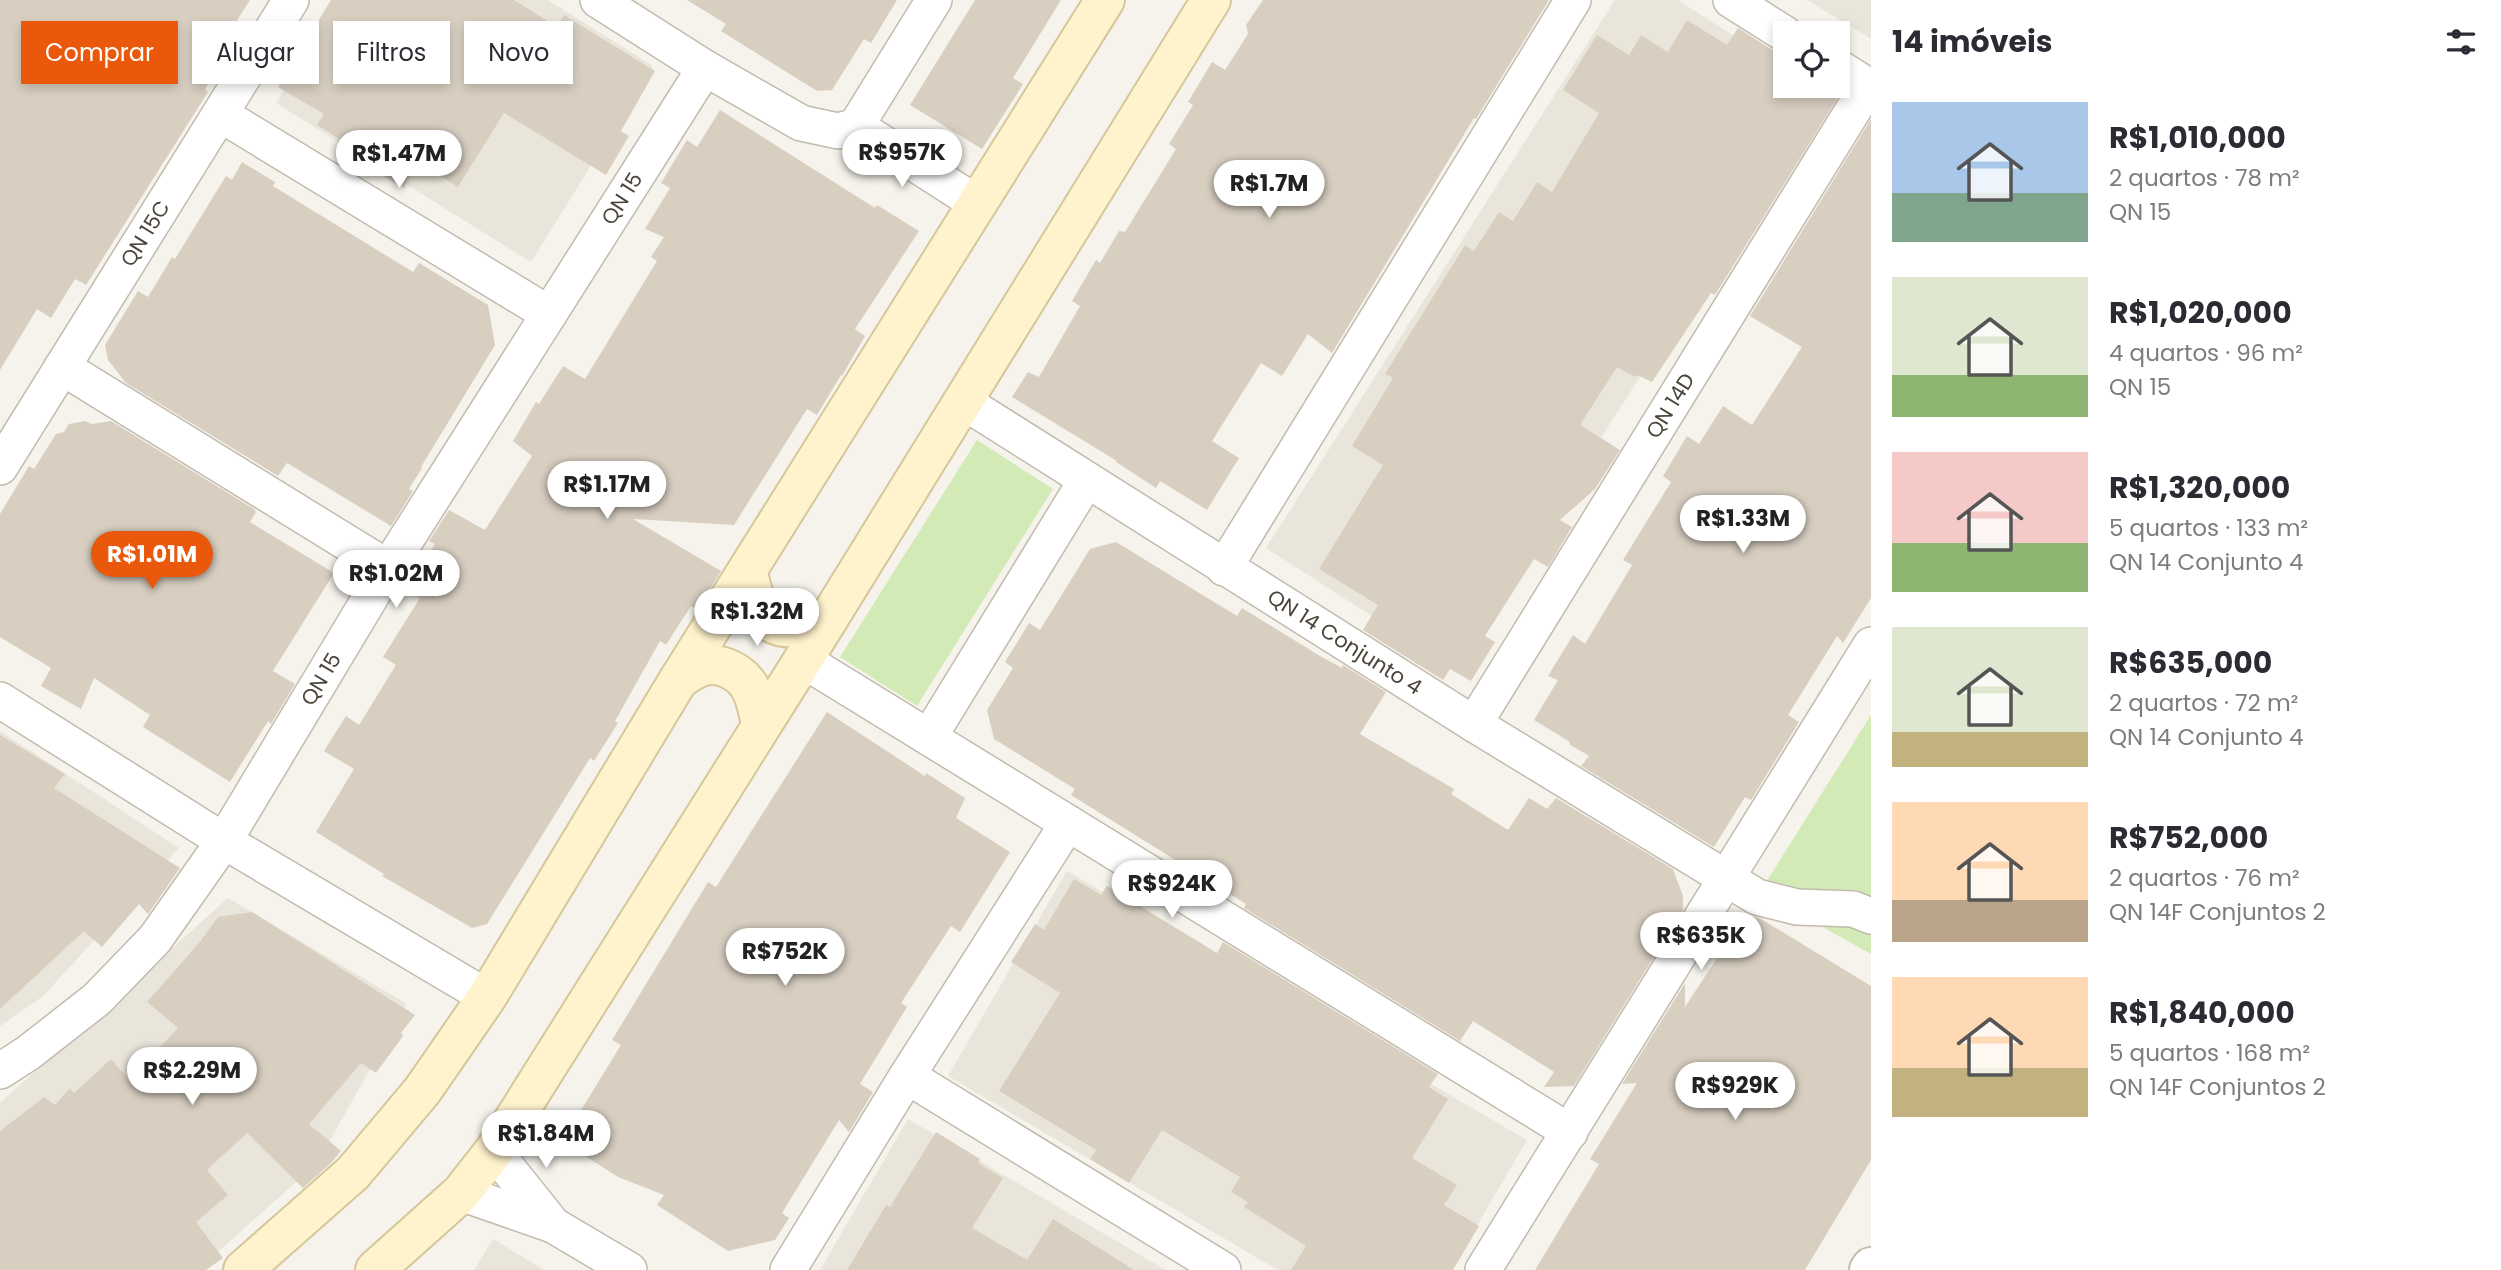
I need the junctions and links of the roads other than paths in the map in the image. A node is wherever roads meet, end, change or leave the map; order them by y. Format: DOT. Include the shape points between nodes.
graph roads {
  1 [pos="291,0"];
  2 [pos="598,0"];
  3 [pos="934,0"];
  4 [pos="1105,0"];
  5 [pos="1211,0"];
  6 [pos="1573,0"];
  7 [pos="1731,0"];
  8 [pos="1773,26"];
  9 [pos="705,68"];
  10 [pos="1850,75"];
  11 [pos="1869,87"];
  12 [pos="220,114"];
  13 [pos="856,127"];
  14 [pos="978,204"];
  15 [pos="549,314"];
  16 [pos="62,367"];
  17 [pos="964,402"];
  18 [pos="0,467"];
  19 [pos="1086,481"];
  20 [pos="388,568"];
  21 [pos="1224,568"];
  22 [pos="748,572"];
  23 [pos="828,621"];
  24 [pos="1871,645"];
  25 [pos="803,660"];
  26 [pos="678,679"];
  27 [pos="0,700"];
  28 [pos="1474,724"];
  29 [pos="761,725"];
  30 [pos="929,737"];
  31 [pos="1068,823"];
  32 [pos="223,841"];
  33 [pos="1725,879"];
  34 [pos="1871,916"];
  35 [pos="487,997"];
  36 [pos="0,1071"];
  37 [pos="907,1076"];
  38 [pos="1570,1132"];
  39 [pos="494,1150"];
  40 [pos="461,1193"];
  41 [pos="554,1225"];
  42 [pos="243,1270"];
  43 [pos="375,1270"];
  44 [pos="629,1270"];
  45 [pos="788,1270"];
  46 [pos="1223,1270"];
  47 [pos="1483,1270"];
  1 -- 12 [label="street, QN 15C"];
  2 -- 9 [label="street"];
  3 -- 13 [label="street"];
  4 -- 14 [label="main road"];
  5 -- 17 [label="main road"];
  6 -- 21 [label="street"];
  7 -- 8 [label="street"];
  9 -- 13 [label="street" via="801,123 838,131"];
  9 -- 15 [label="street, QN 15"];
  10 -- 11 [label="street"];
  11 -- 28 [label="street, QN 14D"];
  12 -- 15 [label="street"];
  12 -- 16 [label="street, QN 15C"];
  13 -- 14 [label="street"];
  14 -- 22 [label="main road"];
  15 -- 20 [label="street, QN 15"];
  16 -- 18 [label="street, QN 15C"];
  16 -- 20 [label="street"];
  17 -- 19 [label="street, QN 14 Conjunto 4"];
  17 -- 23 [label="main road"];
  19 -- 21 [label="street, QN 14 Conjunto 4"];
  19 -- 30 [label="street"];
  20 -- 32 [label="street, QN 15"];
  21 -- 28 [label="street, QN 14 Conjunto 4"];
  22 -- 23 [label="main road" via="756,606 767,620 799,629"];
  22 -- 26 [label="main road"];
  23 -- 25 [label="main road"];
  24 -- 33 [label="street"];
  25 -- 29 [label="main road"];
  25 -- 30 [label="street"];
  26 -- 29 [label="main road" via="699,667 717,664 732,671 747,682"];
  26 -- 35 [label="main road"];
  27 -- 32 [label="street"];
  28 -- 33 [label="street, QN 14 Conjunto 4"];
  29 -- 39 [label="main road"];
  30 -- 31 [label="street"];
  31 -- 37 [label="street"];
  31 -- 38 [label="street"];
  32 -- 35 [label="street"];
  32 -- 36 [label="street, QN 15" via="155,939 97,999"];
  33 -- 34 [label="street, QN 14 Conjunto 4" via="1767,900 1797,907 1853,909"];
  33 -- 38 [label="street"];
  35 -- 42 [label="main road" via="422,1091 354,1173"];
  37 -- 45 [label="street"];
  37 -- 46 [label="street"];
  38 -- 47 [label="street"];
  39 -- 40 [label="main road"];
  39 -- 41 [label="street"];
  40 -- 41 [label="street"];
  40 -- 43 [label="main road"];
  41 -- 44 [label="street"];
}
